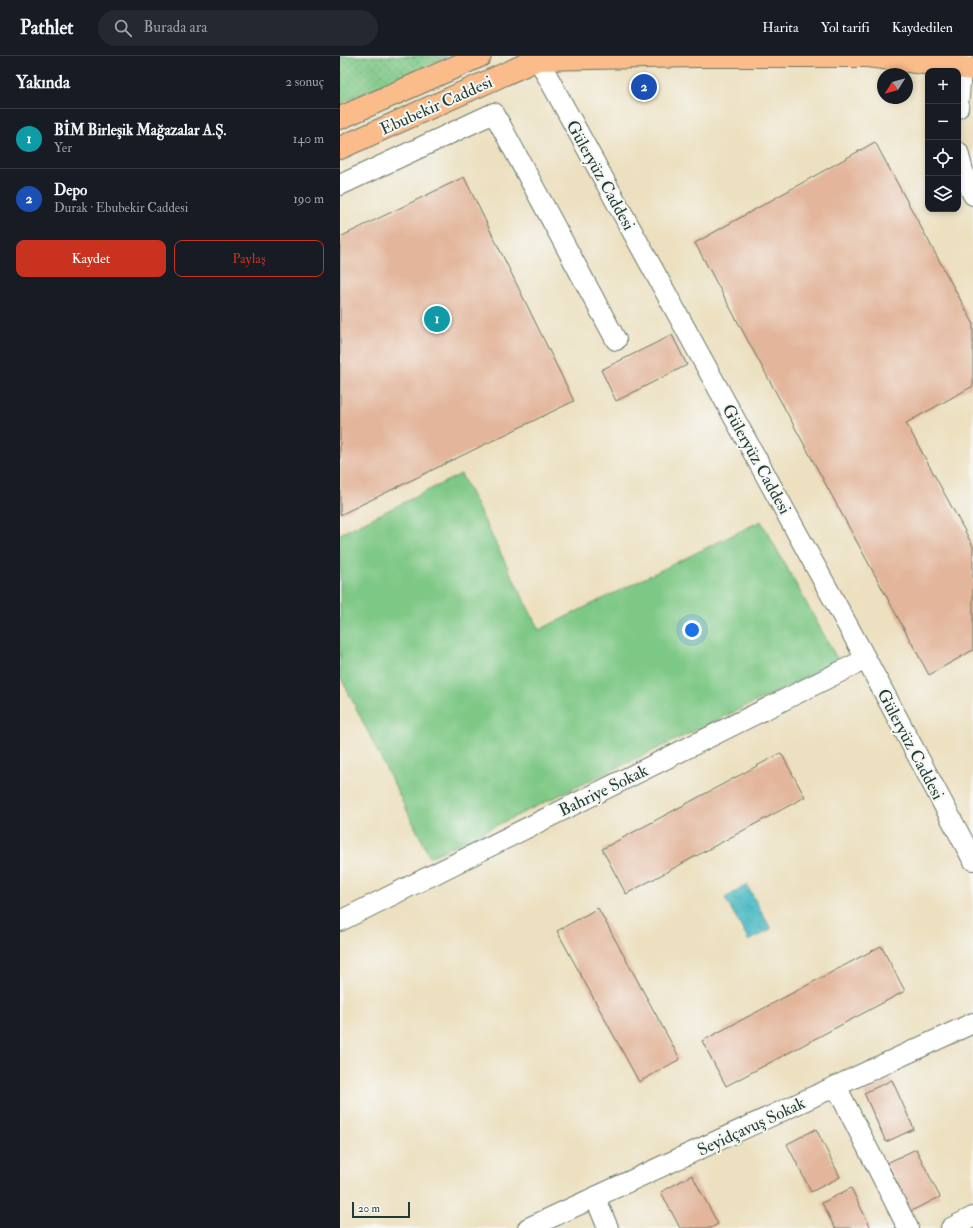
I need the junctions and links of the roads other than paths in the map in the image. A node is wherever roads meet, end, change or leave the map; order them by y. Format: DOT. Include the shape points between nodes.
graph roads {
  1 [pos="480,56"];
  2 [pos="867,56"];
  3 [pos="537,58"];
  4 [pos="965,64"];
  5 [pos="959,104"];
  6 [pos="340,118"];
  7 [pos="340,148"];
  8 [pos="961,164"];
  9 [pos="340,185"];
  10 [pos="973,195"];
  11 [pos="616,340"];
  12 [pos="866,659"];
  13 [pos="973,860"];
  14 [pos="340,921"];
  15 [pos="973,1023"];
  16 [pos="836,1086"];
  17 [pos="595,1197"];
  18 [pos="973,1217"];
  19 [pos="528,1228"];
  20 [pos="608,1228"];
  21 [pos="908,1228"];
  22 [pos="951,1228"];
  1 -- 6 [label="main road, Ebubekir Caddesi"];
  2 -- 3 [label="main road, Ebubekir Caddesi"];
  2 -- 4 [label="main road, Ebubekir Caddesi"];
  3 -- 7 [label="main road, Ebubekir Caddesi"];
  3 -- 12 [label="street, Güleryüz Caddesi"];
  4 -- 5 [label="street"];
  8 -- 10 [label="street"];
  9 -- 11 [label="street, Ebubekir Caddesi" via="494,113"];
  12 -- 13 [label="street, Güleryüz Caddesi"];
  12 -- 14 [label="street, Bahriye Sokak"];
  15 -- 16 [label="street, Seyidçavuş Sokak"];
  16 -- 17 [label="street, Seyidçavuş Sokak"];
  16 -- 21 [label="street"];
  17 -- 19 [label="street, Seyidçavuş Sokak"];
  17 -- 20 [label="street"];
  18 -- 22 [label="street"];
}
